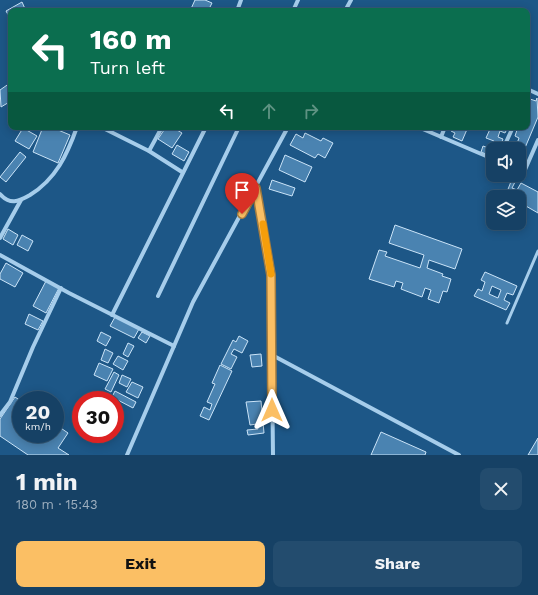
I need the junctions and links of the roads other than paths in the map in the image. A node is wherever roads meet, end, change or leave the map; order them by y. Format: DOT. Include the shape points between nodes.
graph roads {
  1 [pos="76,130"];
  2 [pos="107,130"];
  3 [pos="160,130"];
  4 [pos="204,130"];
  5 [pos="238,130"];
  6 [pos="286,130"];
  7 [pos="425,130"];
  8 [pos="444,130"];
  9 [pos="512,130"];
  10 [pos="441,137"];
  11 [pos="538,140"];
  12 [pos="507,142"];
  13 [pos="149,151"];
  14 [pos="486,156"];
  15 [pos="526,167"];
  16 [pos="182,172"];
  17 [pos="256,188"];
  18 [pos="0,194"];
  19 [pos="21,200"];
  20 [pos="0,238"];
  21 [pos="538,251"];
  22 [pos="0,255"];
  23 [pos="61,288"];
  24 [pos="158,296"];
  25 [pos="112,315"];
  26 [pos="507,323"];
  27 [pos="174,346"];
  28 [pos="272,355"];
  29 [pos="0,416"];
  30 [pos="127,455"];
  31 [pos="273,455"];
  32 [pos="459,455"];
  1 -- 19 [label="street" via="56,173 41,188"];
  2 -- 13 [label="street"];
  3 -- 13 [label="street"];
  4 -- 16 [label="street"];
  5 -- 24 [label="street"];
  6 -- 17 [label="street"];
  7 -- 10 [label="street"];
  8 -- 10 [label="street"];
  9 -- 12 [label="street"];
  10 -- 14 [label="street"];
  11 -- 15 [label="street"];
  13 -- 16 [label="street"];
  16 -- 25 [label="street"];
  17 -- 27 [label="street" via="193,302"];
  17 -- 28 [label="street" via="271,275"];
  18 -- 19 [label="street" via="11,202"];
  19 -- 20 [label="street"];
  21 -- 26 [label="lane"];
  22 -- 23 [label="street"];
  23 -- 25 [label="street"];
  23 -- 29 [label="street" via="10,402"];
  25 -- 27 [label="street"];
  27 -- 30 [label="street"];
  28 -- 31 [label="street"];
  28 -- 32 [label="street"];
}
